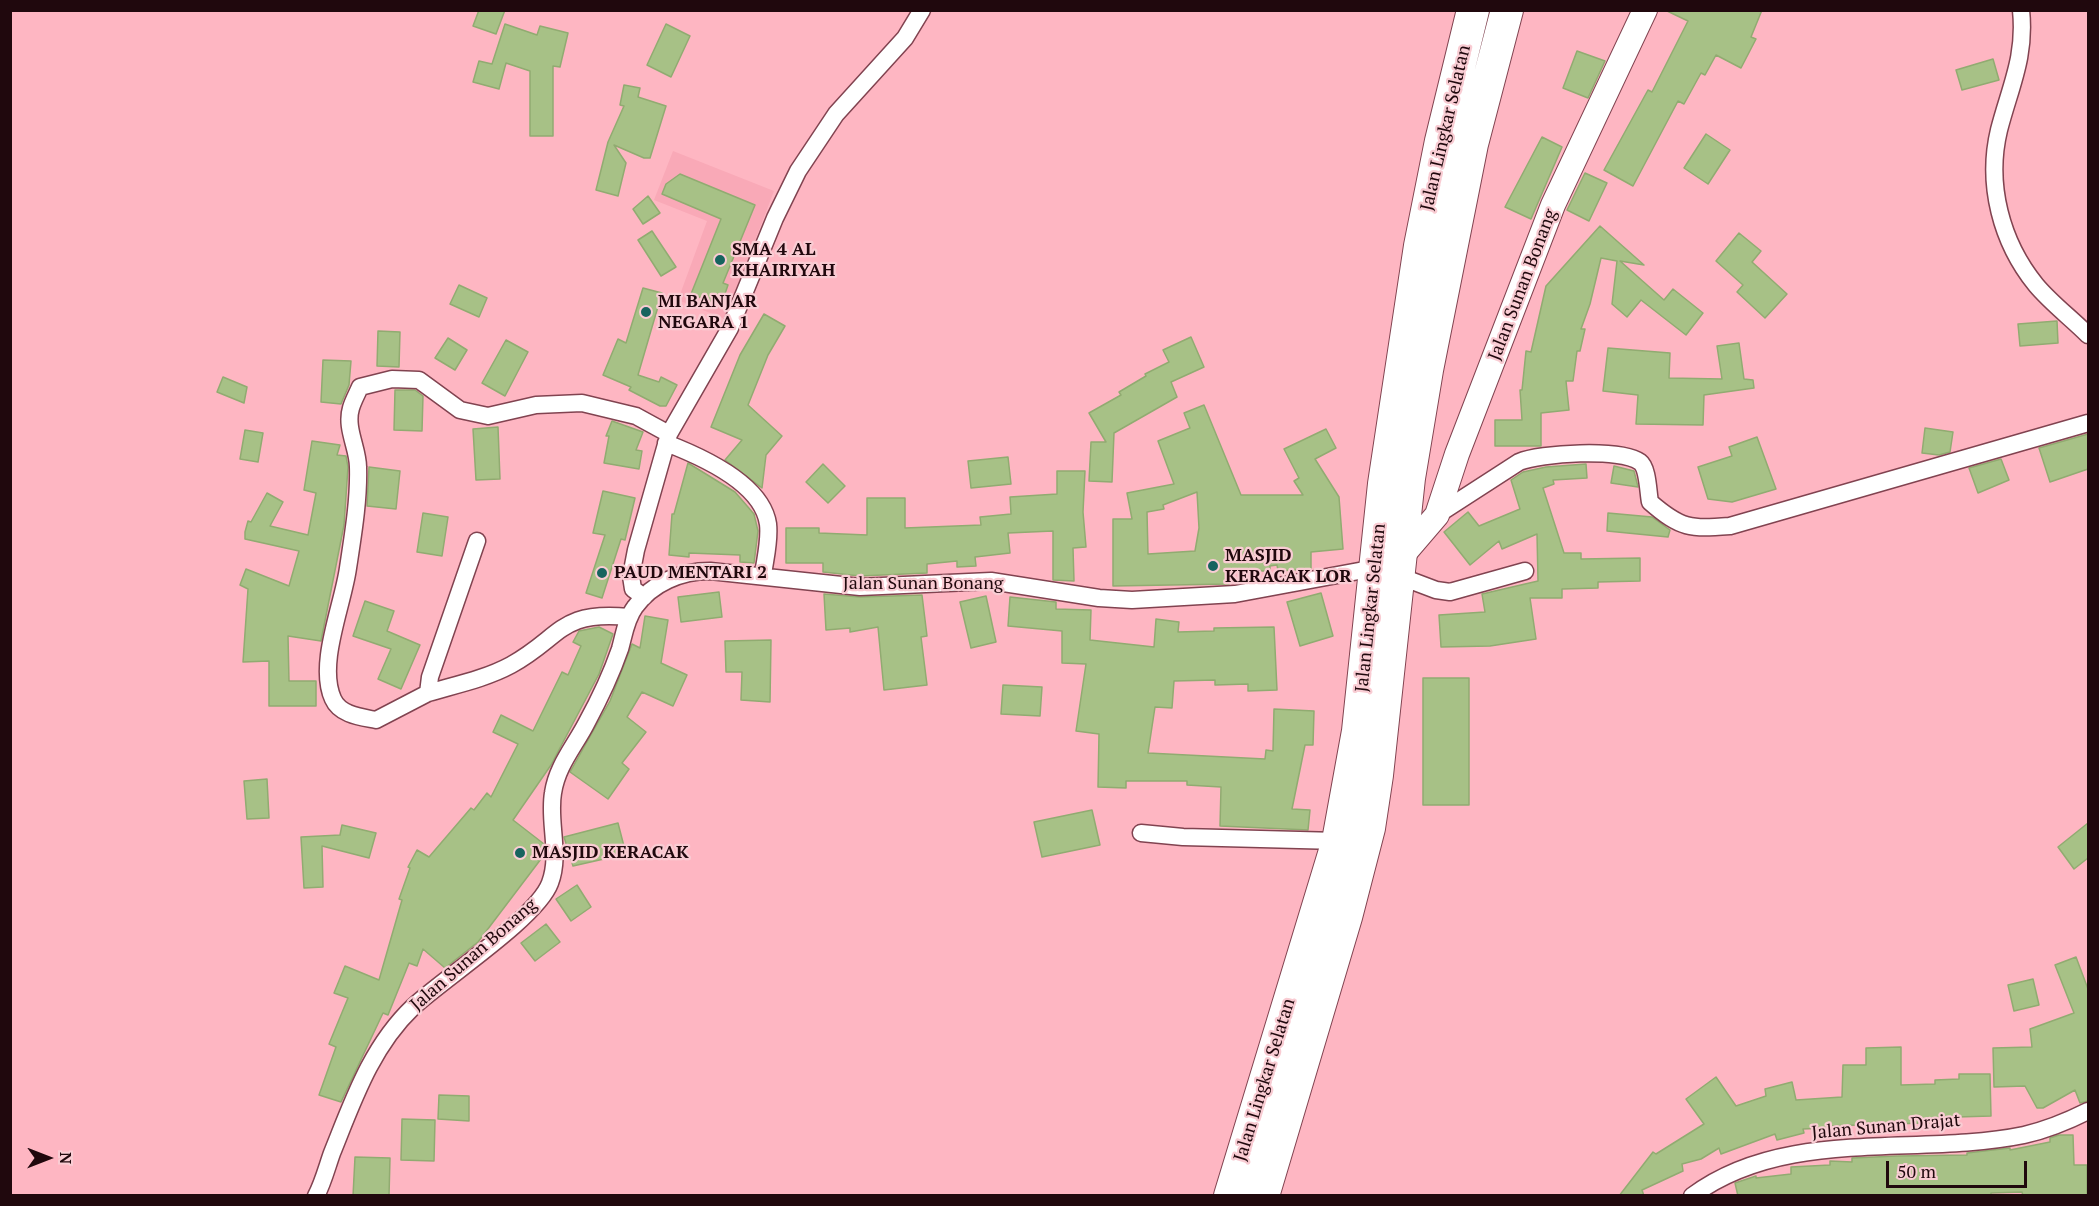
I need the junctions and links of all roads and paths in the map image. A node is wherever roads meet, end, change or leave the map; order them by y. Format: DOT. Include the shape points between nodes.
graph roads {
  1 [pos="921,10"];
  2 [pos="1473,10"];
  3 [pos="1507,10"];
  4 [pos="1645,10"];
  5 [pos="2021,10"];
  6 [pos="2088,335"];
  7 [pos="2088,423"];
  8 [pos="668,438"];
  9 [pos="1437,515"];
  10 [pos="477,541"];
  11 [pos="1392,567"];
  12 [pos="1525,571"];
  13 [pos="763,575"];
  14 [pos="644,597"];
  15 [pos="629,616"];
  16 [pos="428,693"];
  17 [pos="1141,832"];
  18 [pos="1338,841"];
  19 [pos="1257,1107"];
  20 [pos="2088,1111"];
  21 [pos="1287,1118"];
  22 [pos="316,1196"];
  23 [pos="1230,1196"];
  24 [pos="1263,1196"];
  25 [pos="1692,1196"];
  1 -- 8 [label="street" via="905,38 837,114 798,171 730,328"];
  2 -- 11 [label="highway, Jalan Lingkar Selatan" via="1420,246 1384,484"];
  3 -- 11 [label="highway, Jalan Lingkar Selatan" via="1449,249"];
  4 -- 9 [label="street, Jalan Sunan Bonang" via="1553,205"];
  5 -- 6 [label="street" via="2024,36 1996,150 1997,198 2012,251 2037,286"];
  7 -- 9 [label="street" via="1730,526 1680,525 1650,502 1641,462 1604,455 1532,457"];
  8 -- 13 [label="street" via="729,475 758,502 768,523"];
  8 -- 14 [label="street" via="631,576 633,589"];
  8 -- 16 [label="street" via="636,416 582,403 536,405 488,416 460,410 419,380 392,379 360,387 350,409 358,466 356,500 328,681 333,701 348,714 376,720"];
  9 -- 11 [label="street, Jalan Sunan Bonang"];
  10 -- 16 [label="street" via="430,677"];
  11 -- 12 [label="street" via="1436,590 1450,592"];
  11 -- 13 [label="street, Jalan Sunan Bonang" via="1235,594 1132,600 991,581 860,587"];
  11 -- 18 [label="highway, Jalan Lingkar Selatan"];
  11 -- 21 [label="highway, Jalan Lingkar Selatan" via="1369,828"];
  13 -- 14 [label="street, Jalan Sunan Bonang" via="692,571 664,582"];
  14 -- 15 [label="street, Jalan Sunan Bonang"];
  15 -- 16 [label="street" via="578,618 510,665"];
  15 -- 22 [label="street, Jalan Sunan Bonang" via="599,700 555,783 554,867 548,887 494,942 412,1008 387,1037 368,1068"];
  17 -- 18 [label="street" via="1183,837"];
  18 -- 19 [label="highway, Jalan Lingkar Selatan"];
  19 -- 21 [label="highway"];
  19 -- 23 [label="highway, Jalan Lingkar Selatan"];
  20 -- 25 [label="street, Jalan Sunan Drajat" via="2024,1135 1829,1149 1755,1164 1732,1170"];
  21 -- 24 [label="highway, Jalan Lingkar Selatan"];
}
